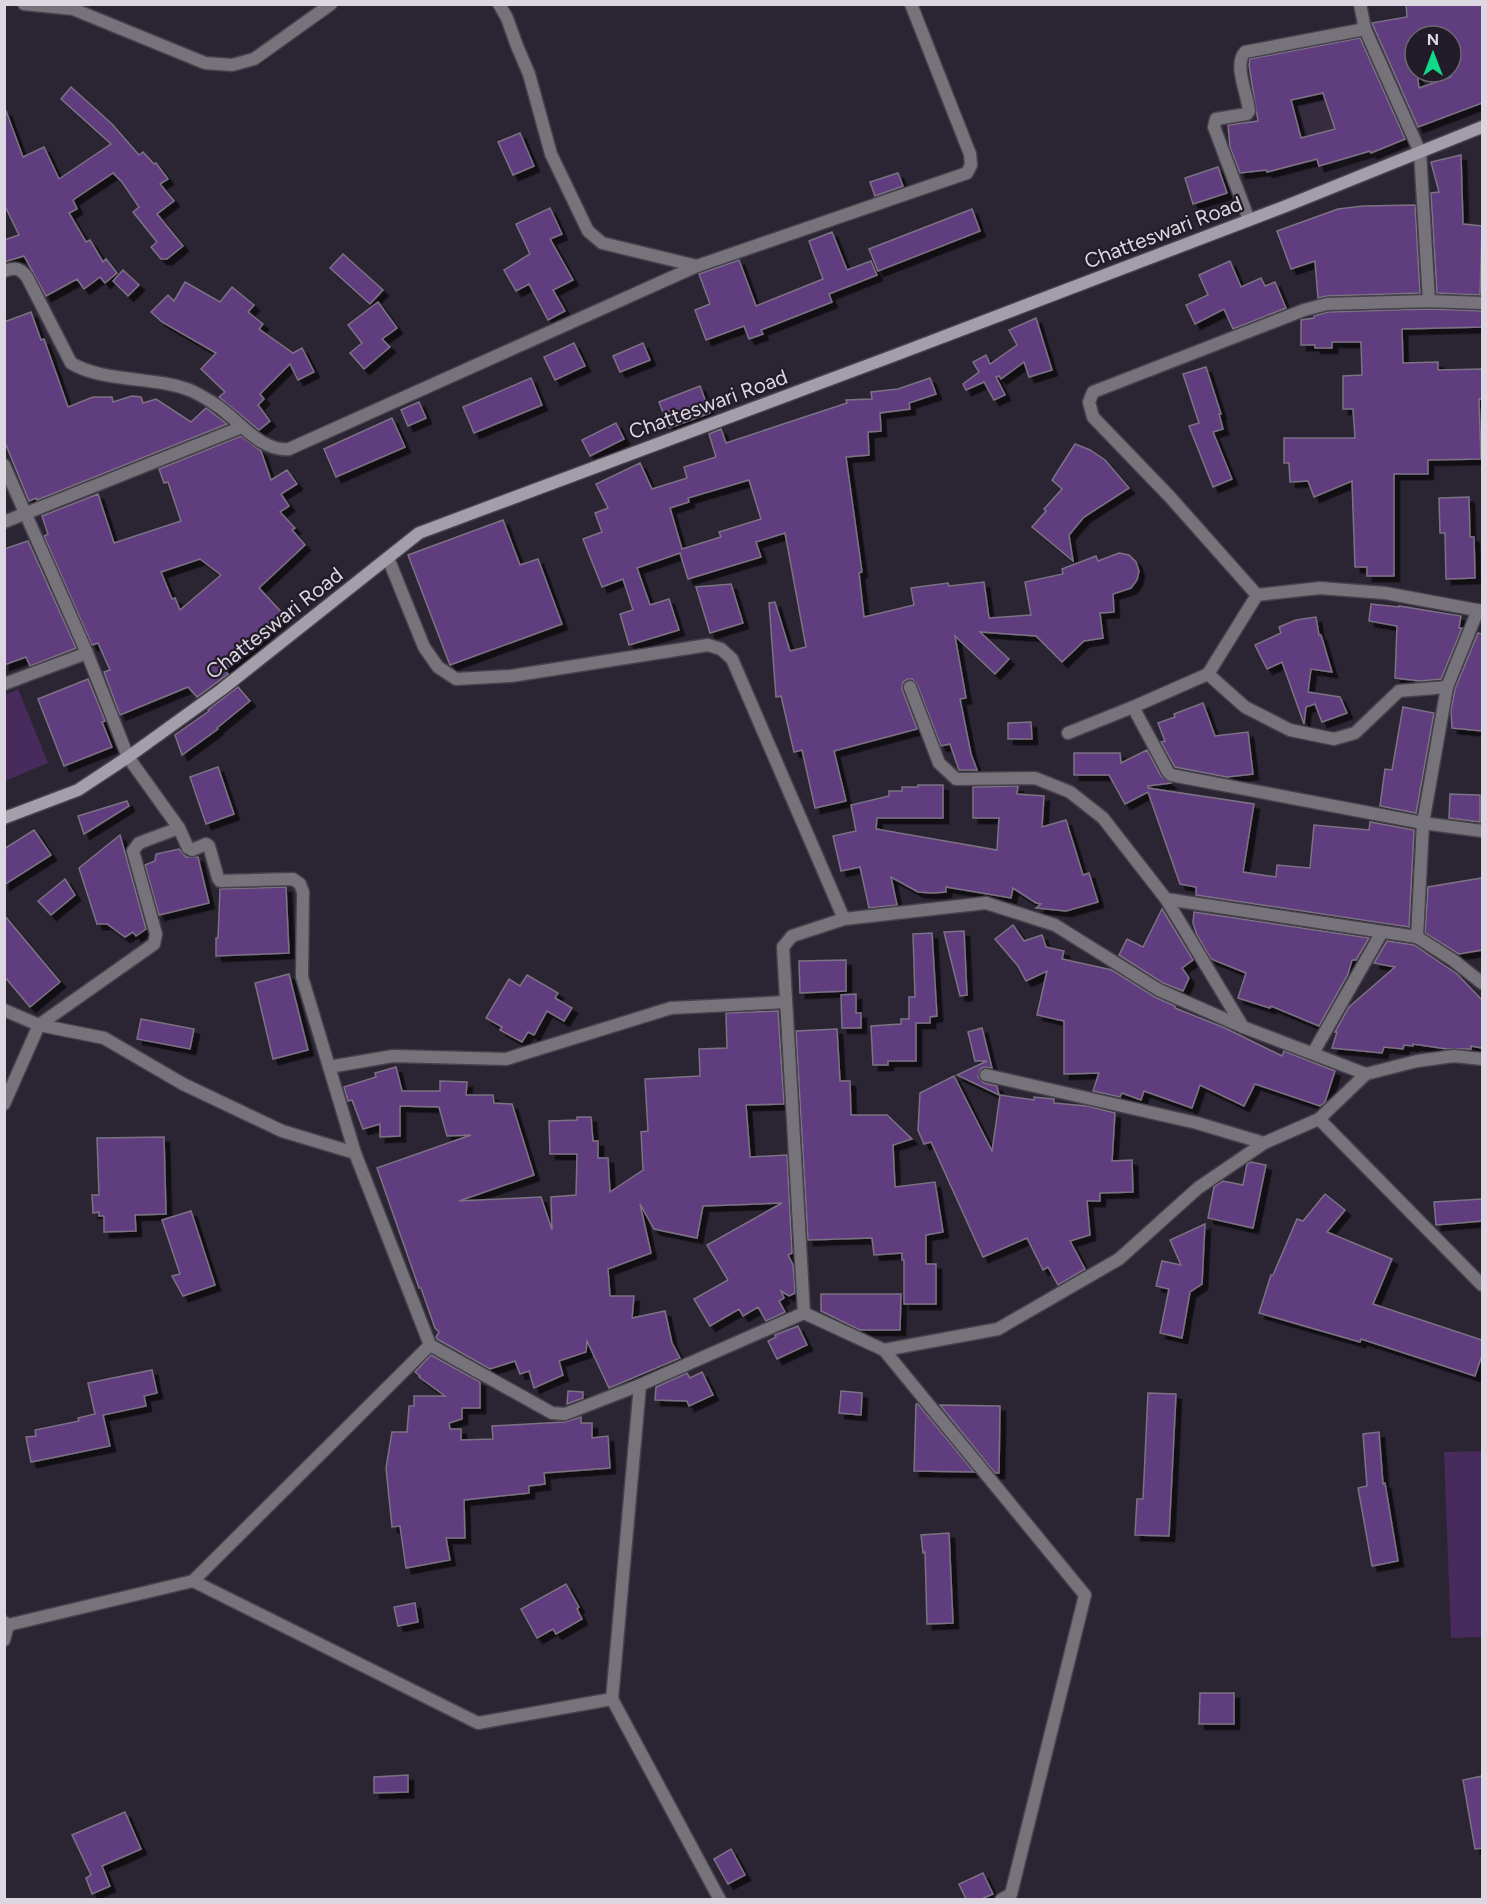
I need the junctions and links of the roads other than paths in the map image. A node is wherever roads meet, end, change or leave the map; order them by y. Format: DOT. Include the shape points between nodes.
graph roads {
  1 [pos="24,4"];
  2 [pos="331,4"];
  3 [pos="499,4"];
  4 [pos="911,4"];
  5 [pos="1360,4"];
  6 [pos="1365,29"];
  7 [pos="1482,128"];
  8 [pos="1420,152"];
  9 [pos="1249,220"];
  10 [pos="697,266"];
  11 [pos="4,271"];
  12 [pos="1429,300"];
  13 [pos="1482,303"];
  14 [pos="243,427"];
  15 [pos="4,465"];
  16 [pos="25,514"];
  17 [pos="4,522"];
  18 [pos="388,558"];
  19 [pos="1257,595"];
  20 [pos="1480,610"];
  21 [pos="87,652"];
  22 [pos="1208,674"];
  23 [pos="4,684"];
  24 [pos="910,687"];
  25 [pos="1447,687"];
  26 [pos="1133,707"];
  27 [pos="1068,734"];
  28 [pos="128,757"];
  29 [pos="4,819"];
  30 [pos="1423,823"];
  31 [pos="179,828"];
  32 [pos="1482,831"];
  33 [pos="1166,899"];
  34 [pos="844,919"];
  35 [pos="1382,932"];
  36 [pos="1417,937"];
  37 [pos="1482,983"];
  38 [pos="786,1002"];
  39 [pos="4,1010"];
  40 [pos="39,1025"];
  41 [pos="1243,1027"];
  42 [pos="1313,1053"];
  43 [pos="1482,1059"];
  44 [pos="329,1067"];
  45 [pos="1366,1074"];
  46 [pos="987,1075"];
  47 [pos="4,1104"];
  48 [pos="1318,1119"];
  49 [pos="1264,1143"];
  50 [pos="355,1153"];
  51 [pos="1482,1285"];
  52 [pos="804,1313"];
  53 [pos="430,1345"];
  54 [pos="884,1350"];
  55 [pos="640,1385"];
  56 [pos="193,1581"];
  57 [pos="6,1623"];
  58 [pos="4,1640"];
  59 [pos="612,1699"];
  60 [pos="720,1899"];
  61 [pos="1001,1899"];
  1 -- 2 [label="street" via="73,9 205,63 232,65 254,59"];
  3 -- 10 [label="street" via="529,74 551,154 588,231 602,243"];
  4 -- 10 [label="street" via="970,154 966,173"];
  5 -- 6 [label="street"];
  6 -- 8 [label="street"];
  6 -- 9 [label="street" via="1245,52 1242,56 1239,66 1249,111 1216,119 1214,127"];
  7 -- 8 [label="main road, Chatteswari Road"];
  8 -- 9 [label="main road, Chatteswari Road"];
  8 -- 12 [label="street"];
  9 -- 18 [label="main road, Chatteswari Road" via="419,533"];
  10 -- 14 [label="street" via="289,449 279,450"];
  11 -- 14 [label="street" via="22,270 71,363 81,369 190,390 217,405"];
  12 -- 13 [label="street"];
  12 -- 19 [label="street" via="1327,304 1304,310 1093,392 1089,402 1093,417"];
  14 -- 16 [label="street"];
  15 -- 16 [label="street"];
  16 -- 17 [label="street"];
  16 -- 21 [label="street"];
  18 -- 28 [label="main road, Chatteswari Road" via="221,690"];
  18 -- 34 [label="street" via="424,647 438,667 456,679 511,676 708,645 721,649 732,659"];
  19 -- 20 [label="street" via="1320,588 1385,593"];
  19 -- 22 [label="street"];
  20 -- 25 [label="street"];
  21 -- 23 [label="street"];
  21 -- 28 [label="street"];
  22 -- 25 [label="street" via="1245,707 1290,730 1334,739 1355,733 1399,691"];
  22 -- 26 [label="street"];
  24 -- 33 [label="street" via="939,763 956,778 1035,778 1070,792 1103,818"];
  25 -- 30 [label="street"];
  26 -- 27 [label="street"];
  26 -- 30 [label="street" via="1172,774"];
  28 -- 29 [label="main road, Chatteswari Road" via="78,790"];
  28 -- 31 [label="street"];
  30 -- 32 [label="street"];
  30 -- 36 [label="street"];
  31 -- 40 [label="street" via="139,843 133,851 156,934 154,944"];
  31 -- 44 [label="street" via="189,849 209,846 220,881 293,879 300,884 302,977"];
  33 -- 35 [label="street"];
  33 -- 41 [label="street"];
  34 -- 38 [label="street" via="786,940"];
  34 -- 41 [label="street" via="986,903 1055,926 1159,990"];
  35 -- 36 [label="street"];
  35 -- 42 [label="street"];
  36 -- 37 [label="street"];
  38 -- 44 [label="street" via="671,1008 506,1059 393,1056"];
  38 -- 52 [label="street"];
  39 -- 40 [label="street"];
  40 -- 47 [label="street"];
  40 -- 50 [label="street" via="104,1038 183,1084 282,1131"];
  41 -- 42 [label="street"];
  42 -- 45 [label="street"];
  43 -- 45 [label="street" via="1454,1056"];
  44 -- 50 [label="street"];
  45 -- 48 [label="street"];
  46 -- 49 [label="street" via="1197,1123"];
  48 -- 49 [label="street"];
  48 -- 51 [label="street"];
  49 -- 54 [label="street" via="1198,1188 1119,1259 998,1329"];
  50 -- 53 [label="street"];
  52 -- 54 [label="street"];
  52 -- 55 [label="street"];
  53 -- 55 [label="street" via="552,1413 565,1414"];
  53 -- 56 [label="street"];
  54 -- 61 [label="street" via="1085,1595 1011,1894"];
  55 -- 59 [label="street"];
  56 -- 57 [label="street"];
  56 -- 59 [label="street" via="478,1723"];
  57 -- 58 [label="street"];
  59 -- 60 [label="street"];
}
